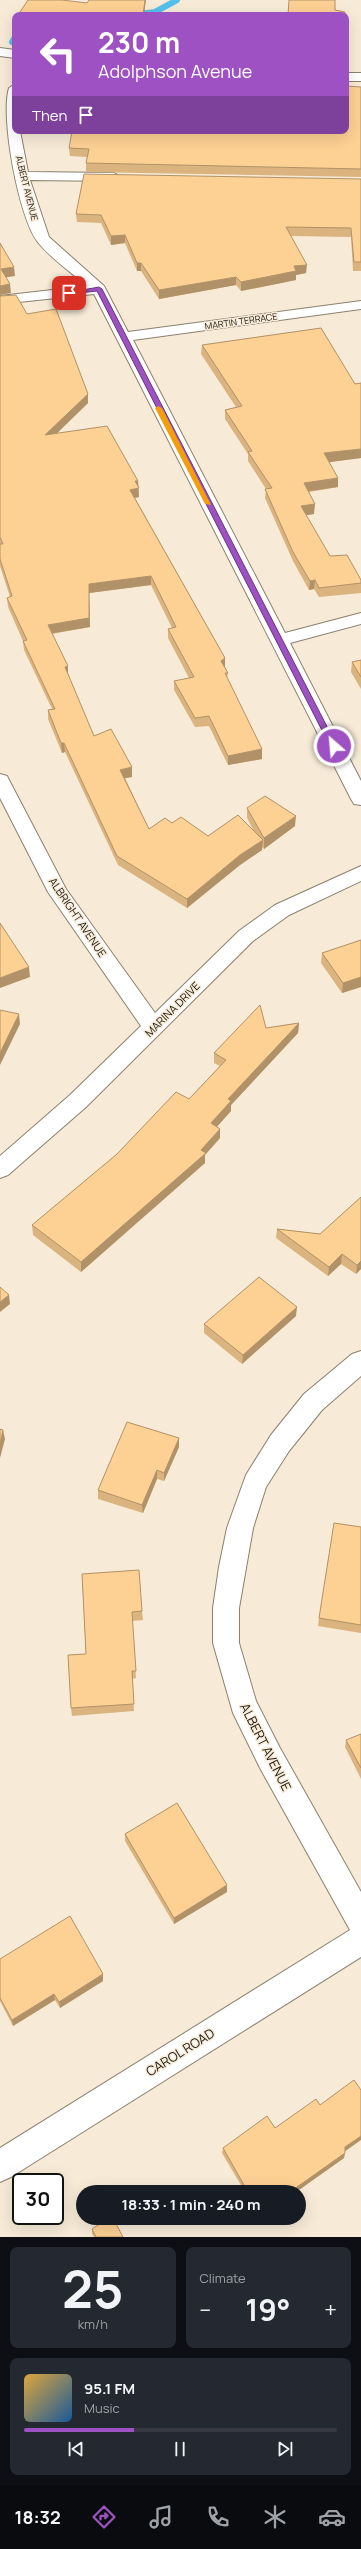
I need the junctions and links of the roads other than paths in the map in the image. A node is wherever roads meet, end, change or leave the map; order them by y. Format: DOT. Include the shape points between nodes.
graph roads {
  1 [pos="0,52"];
  2 [pos="12,54"];
  3 [pos="349,77"];
  4 [pos="361,77"];
  5 [pos="12,93"];
  6 [pos="12,116"];
  7 [pos="15,134"];
  8 [pos="22,176"];
  9 [pos="125,177"];
  10 [pos="99,289"];
  11 [pos="0,300"];
  12 [pos="361,305"];
  13 [pos="122,336"];
  14 [pos="361,618"];
  15 [pos="279,640"];
  16 [pos="0,780"];
  17 [pos="361,799"];
  18 [pos="361,873"];
  19 [pos="154,1028"];
  20 [pos="0,1169"];
  21 [pos="361,1361"];
  22 [pos="361,1920"];
  23 [pos="361,1940"];
  24 [pos="0,2166"];
  1 -- 2 [label="street"];
  3 -- 4 [label="street"];
  5 -- 6 [label="street, ALBERT AVENUE"];
  7 -- 8 [label="street, ALBERT AVENUE"];
  8 -- 9 [label="street"];
  8 -- 10 [label="street, ALBERT AVENUE" via="34,218 44,239"];
  10 -- 11 [label="street"];
  10 -- 13 [label="street, ALBERT AVENUE"];
  12 -- 13 [label="street, MARTIN TERRACE"];
  13 -- 15 [label="street, ALBERT AVENUE"];
  14 -- 15 [label="street"];
  15 -- 17 [label="street, ALBERT AVENUE"];
  16 -- 19 [label="street, ALBRIGHT AVENUE" via="58,892"];
  18 -- 19 [label="street, MARINA DRIVE" via="282,910 246,936"];
  19 -- 20 [label="street, MARINA DRIVE" via="78,1102"];
  21 -- 22 [label="street, ALBERT AVENUE" via="313,1402 280,1443 255,1483 240,1528 226,1608 226,1644 243,1704 270,1758"];
  23 -- 24 [label="street, CAROL ROAD"];
}
